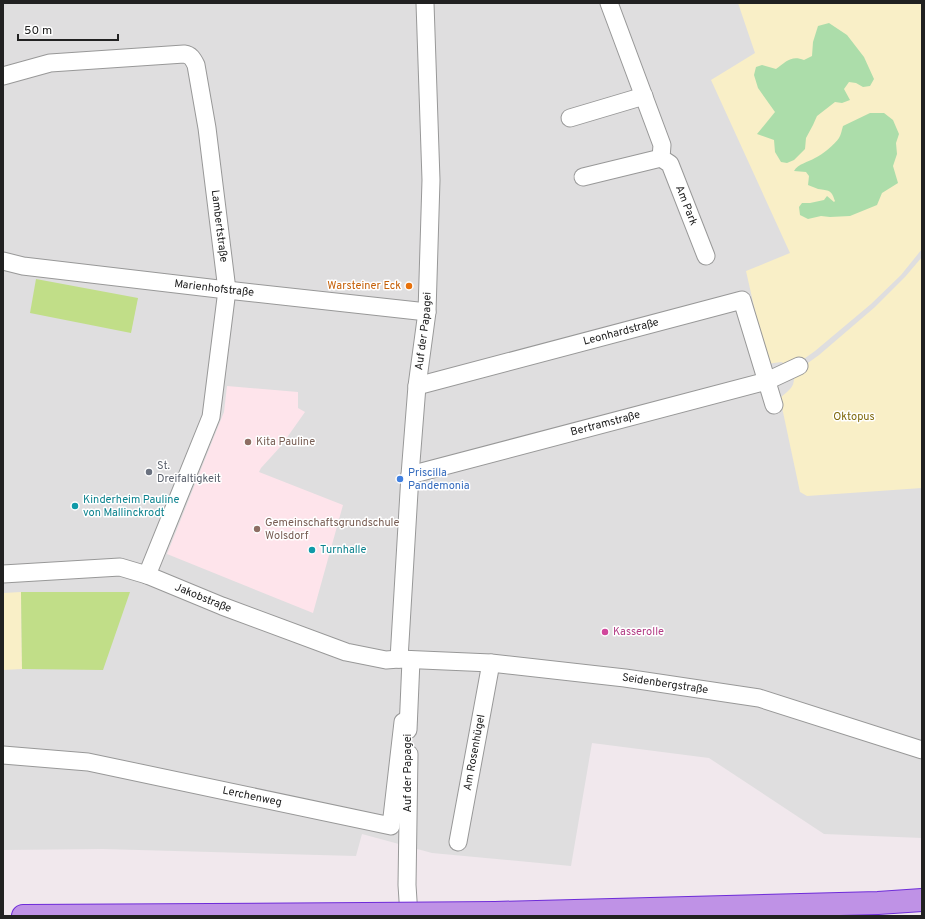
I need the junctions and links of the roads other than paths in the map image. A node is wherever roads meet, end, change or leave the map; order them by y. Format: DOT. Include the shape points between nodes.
graph roads {
  1 [pos="425,3"];
  2 [pos="609,3"];
  3 [pos="3,76"];
  4 [pos="644,96"];
  5 [pos="570,118"];
  6 [pos="661,158"];
  7 [pos="583,177"];
  8 [pos="706,256"];
  9 [pos="3,261"];
  10 [pos="227,290"];
  11 [pos="427,312"];
  12 [pos="799,366"];
  13 [pos="767,381"];
  14 [pos="417,386"];
  15 [pos="774,405"];
  16 [pos="410,475"];
  17 [pos="3,574"];
  18 [pos="147,575"];
  19 [pos="405,659"];
  20 [pos="491,663"];
  21 [pos="408,719"];
  22 [pos="922,750"];
  23 [pos="3,755"];
  24 [pos="458,842"];
  25 [pos="922,900"];
  26 [pos="23,916"];
  27 [pos="409,916"];
  1 -- 11 [label="street, Auf der Papagei" via="431,180"];
  2 -- 4 [label="street"];
  3 -- 10 [label="street, Lambertstraße" via="50,63 189,55 196,64 207,128"];
  4 -- 5 [label="street"];
  4 -- 6 [label="street" via="662,145"];
  6 -- 7 [label="street"];
  6 -- 8 [label="street, Am Park" via="670,164"];
  9 -- 10 [label="street, Marienhofstraße" via="23,266"];
  10 -- 11 [label="street, Marienhofstraße"];
  10 -- 18 [label="street, Lambertstraße" via="211,417"];
  11 -- 14 [label="street, Auf der Papagei"];
  12 -- 13 [label="street, Bertramstraße"];
  13 -- 14 [label="street, Leonhardstraße" via="742,300"];
  13 -- 15 [label="street"];
  13 -- 16 [label="street, Bertramstraße"];
  14 -- 16 [label="street, Auf der Papagei"];
  16 -- 19 [label="street, Auf der Papagei"];
  17 -- 18 [label="street, Jakobstraße" via="120,567"];
  18 -- 19 [label="street, Jakobstraße" via="346,652 386,660"];
  19 -- 20 [label="street, Seidenbergstraße"];
  19 -- 21 [label="street, Auf der Papagei"];
  20 -- 22 [label="street, Seidenbergstraße" via="625,678 759,698"];
  20 -- 24 [label="street, Am Rosenhügel"];
  21 -- 23 [label="street, Lerchenweg" via="403,722 391,826 88,762"];
  21 -- 27 [label="street, Auf der Papagei"];
  25 -- 26 [label="highway, bridge" via="494,913"];
}
